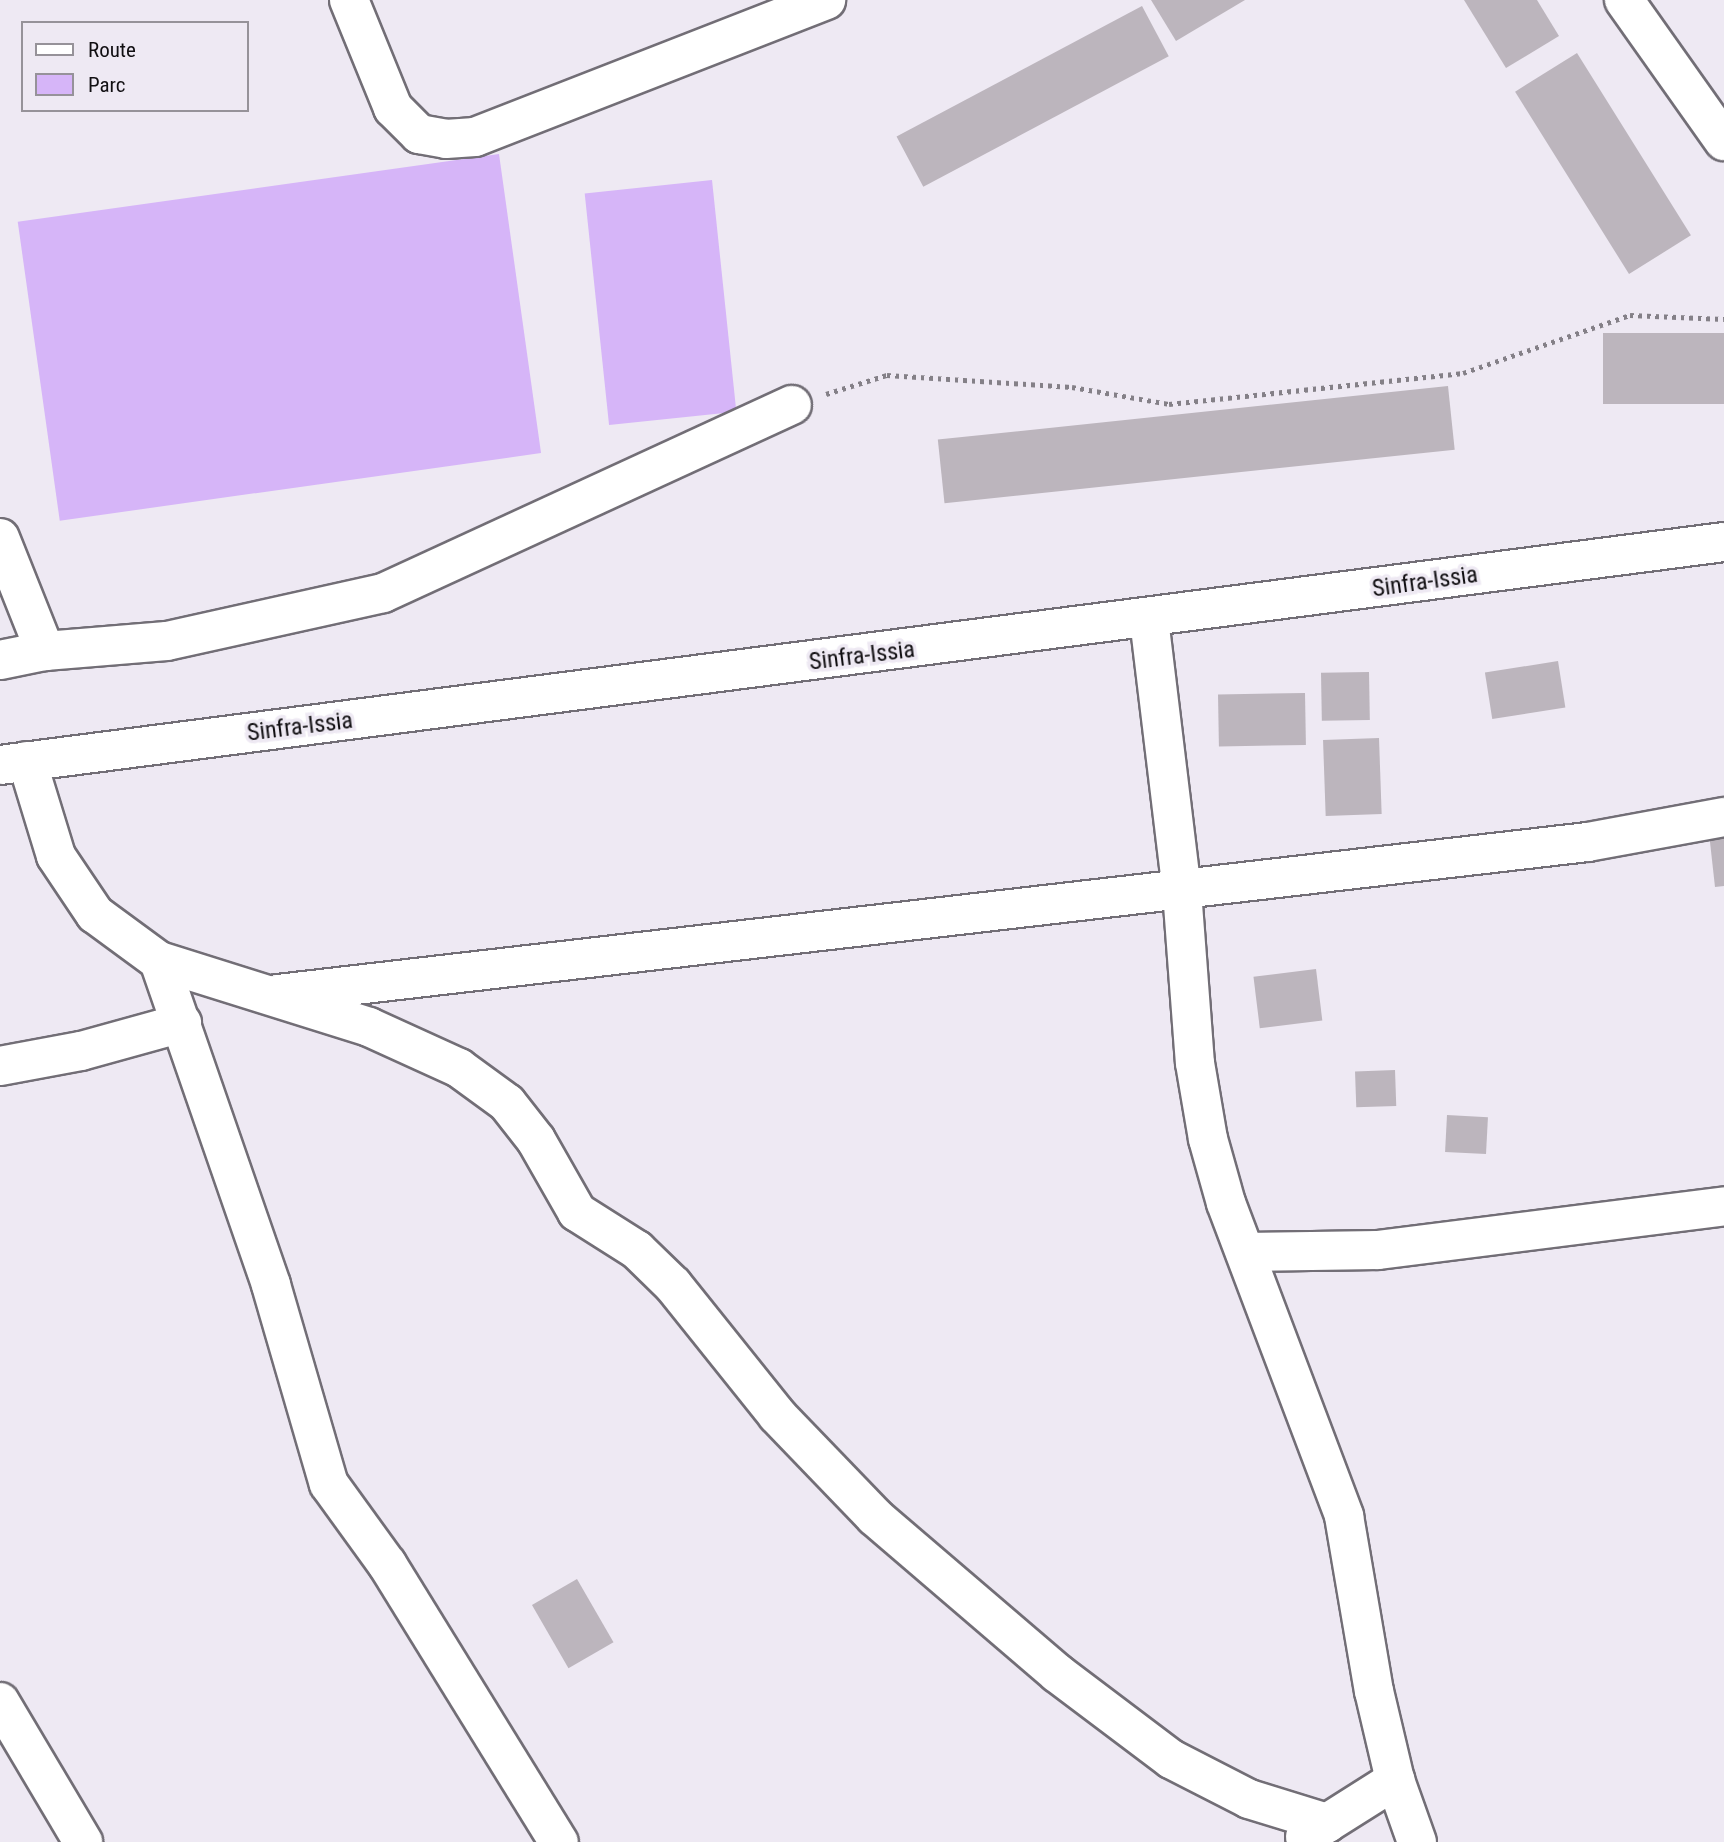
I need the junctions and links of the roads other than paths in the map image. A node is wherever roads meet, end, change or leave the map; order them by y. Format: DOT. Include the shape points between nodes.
graph roads {
  1 [pos="349,0"];
  2 [pos="1624,0"];
  3 [pos="817,2"];
  4 [pos="1724,141"];
  5 [pos="792,405"];
  6 [pos="0,538"];
  7 [pos="1724,542"];
  8 [pos="1149,620"];
  9 [pos="46,651"];
  10 [pos="0,660"];
  11 [pos="14,763"];
  12 [pos="1724,817"];
  13 [pos="1182,891"];
  14 [pos="159,961"];
  15 [pos="262,996"];
  16 [pos="182,1023"];
  17 [pos="0,1066"];
  18 [pos="1724,1206"];
  19 [pos="1245,1252"];
  20 [pos="0,1702"];
  21 [pos="1395,1780"];
  22 [pos="1313,1833"];
  23 [pos="83,1842"];
  24 [pos="559,1842"];
  25 [pos="1417,1842"];
  1 -- 3 [label="street" via="393,108 418,134 446,139 475,137"];
  2 -- 4 [label="street"];
  5 -- 9 [label="street" via="383,593 167,641"];
  6 -- 9 [label="street"];
  7 -- 8 [label="street, Sinfra-Issia"];
  8 -- 11 [label="street, Sinfra-Issia"];
  8 -- 13 [label="street"];
  9 -- 10 [label="street"];
  11 -- 14 [label="street" via="56,856 95,914"];
  12 -- 13 [label="street" via="1588,842"];
  13 -- 15 [label="street" via="597,954"];
  13 -- 19 [label="street" via="1195,1063 1208,1139"];
  14 -- 15 [label="street"];
  14 -- 16 [label="street"];
  15 -- 22 [label="street" via="369,1027 414,1046 459,1068 507,1104 536,1140 577,1212 637,1250 673,1285 777,1415 875,1517 1057,1673 1171,1759"];
  16 -- 17 [label="street" via="81,1051"];
  16 -- 24 [label="street" via="271,1285 329,1484 387,1564"];
  18 -- 19 [label="street" via="1378,1250"];
  19 -- 21 [label="street" via="1344,1516 1374,1690"];
  20 -- 23 [label="street"];
  21 -- 22 [label="street"];
  21 -- 25 [label="street"];
}
